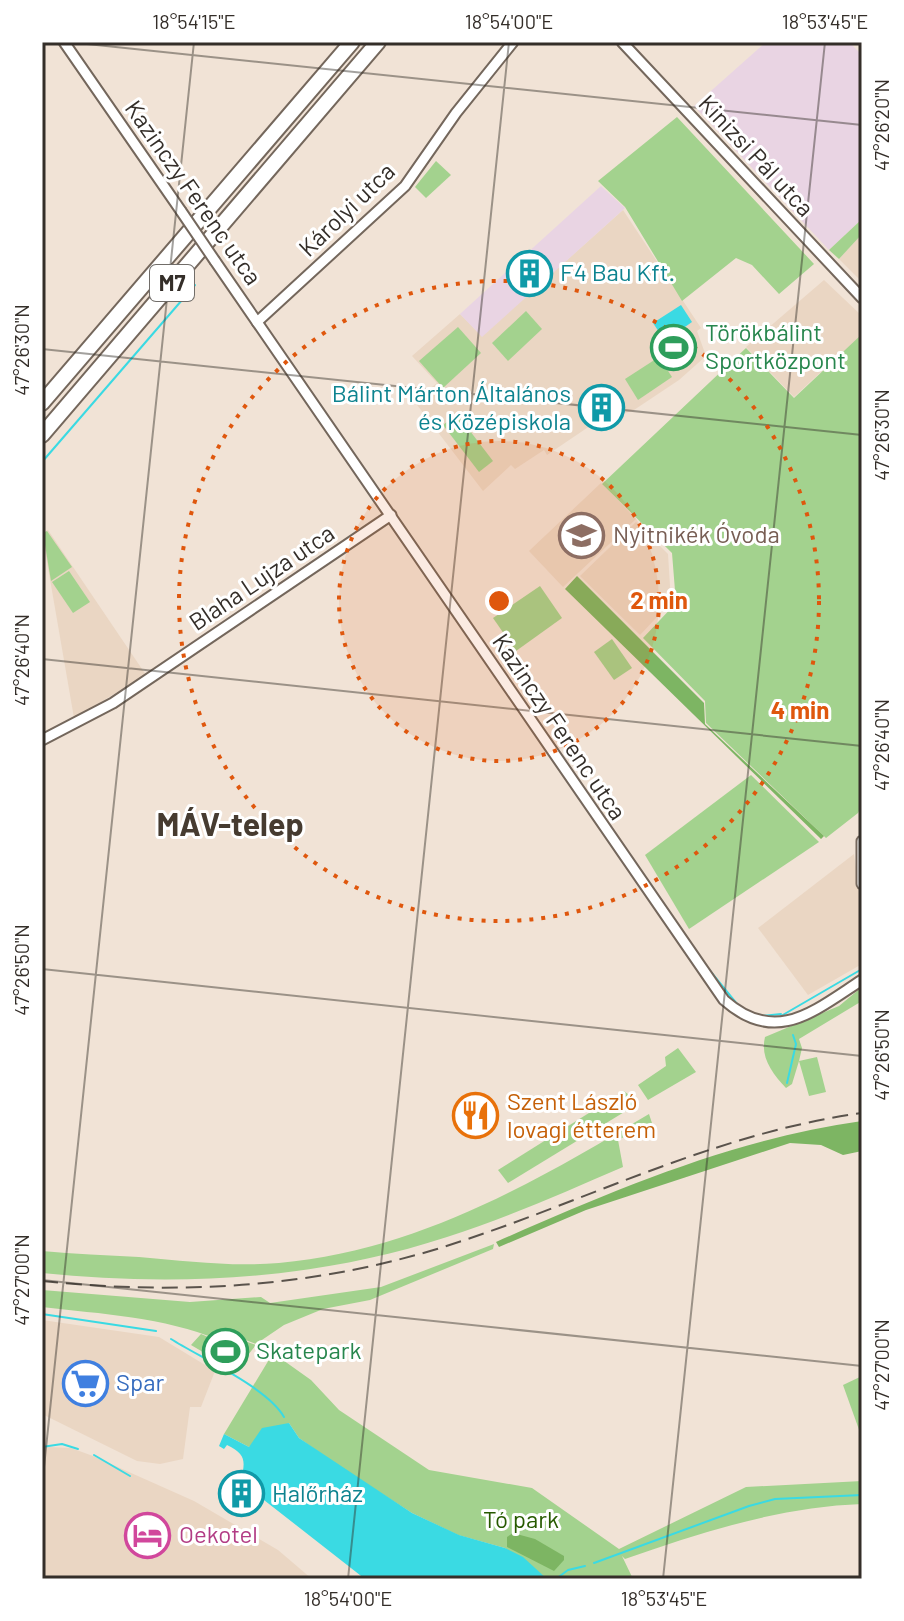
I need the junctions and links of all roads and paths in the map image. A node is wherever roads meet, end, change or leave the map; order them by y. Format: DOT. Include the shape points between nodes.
graph roads {
  1 [pos="64,42"];
  2 [pos="352,42"];
  3 [pos="378,42"];
  4 [pos="513,42"];
  5 [pos="622,42"];
  6 [pos="862,298"];
  7 [pos="257,322"];
  8 [pos="42,403"];
  9 [pos="42,435"];
  10 [pos="391,515"];
  11 [pos="42,740"];
  12 [pos="862,841"];
  13 [pos="862,884"];
  14 [pos="862,980"];
  1 -- 7 [label="street, Kazinczy Ferenc utca, bridge"];
  2 -- 8 [label="highway, M7"];
  3 -- 9 [label="highway, M7"];
  4 -- 7 [label="street, Károlyi utca" via="405,186"];
  5 -- 6 [label="street, Kinizsi Pál utca"];
  7 -- 10 [label="street, Kazinczy Ferenc utca"];
  10 -- 11 [label="street, Blaha Lujza utca" via="156,674"];
  10 -- 14 [label="street, Kazinczy Ferenc utca" via="724,1000 738,1012 778,1024 805,1015"];
  12 -- 13 [label="street"];
}
